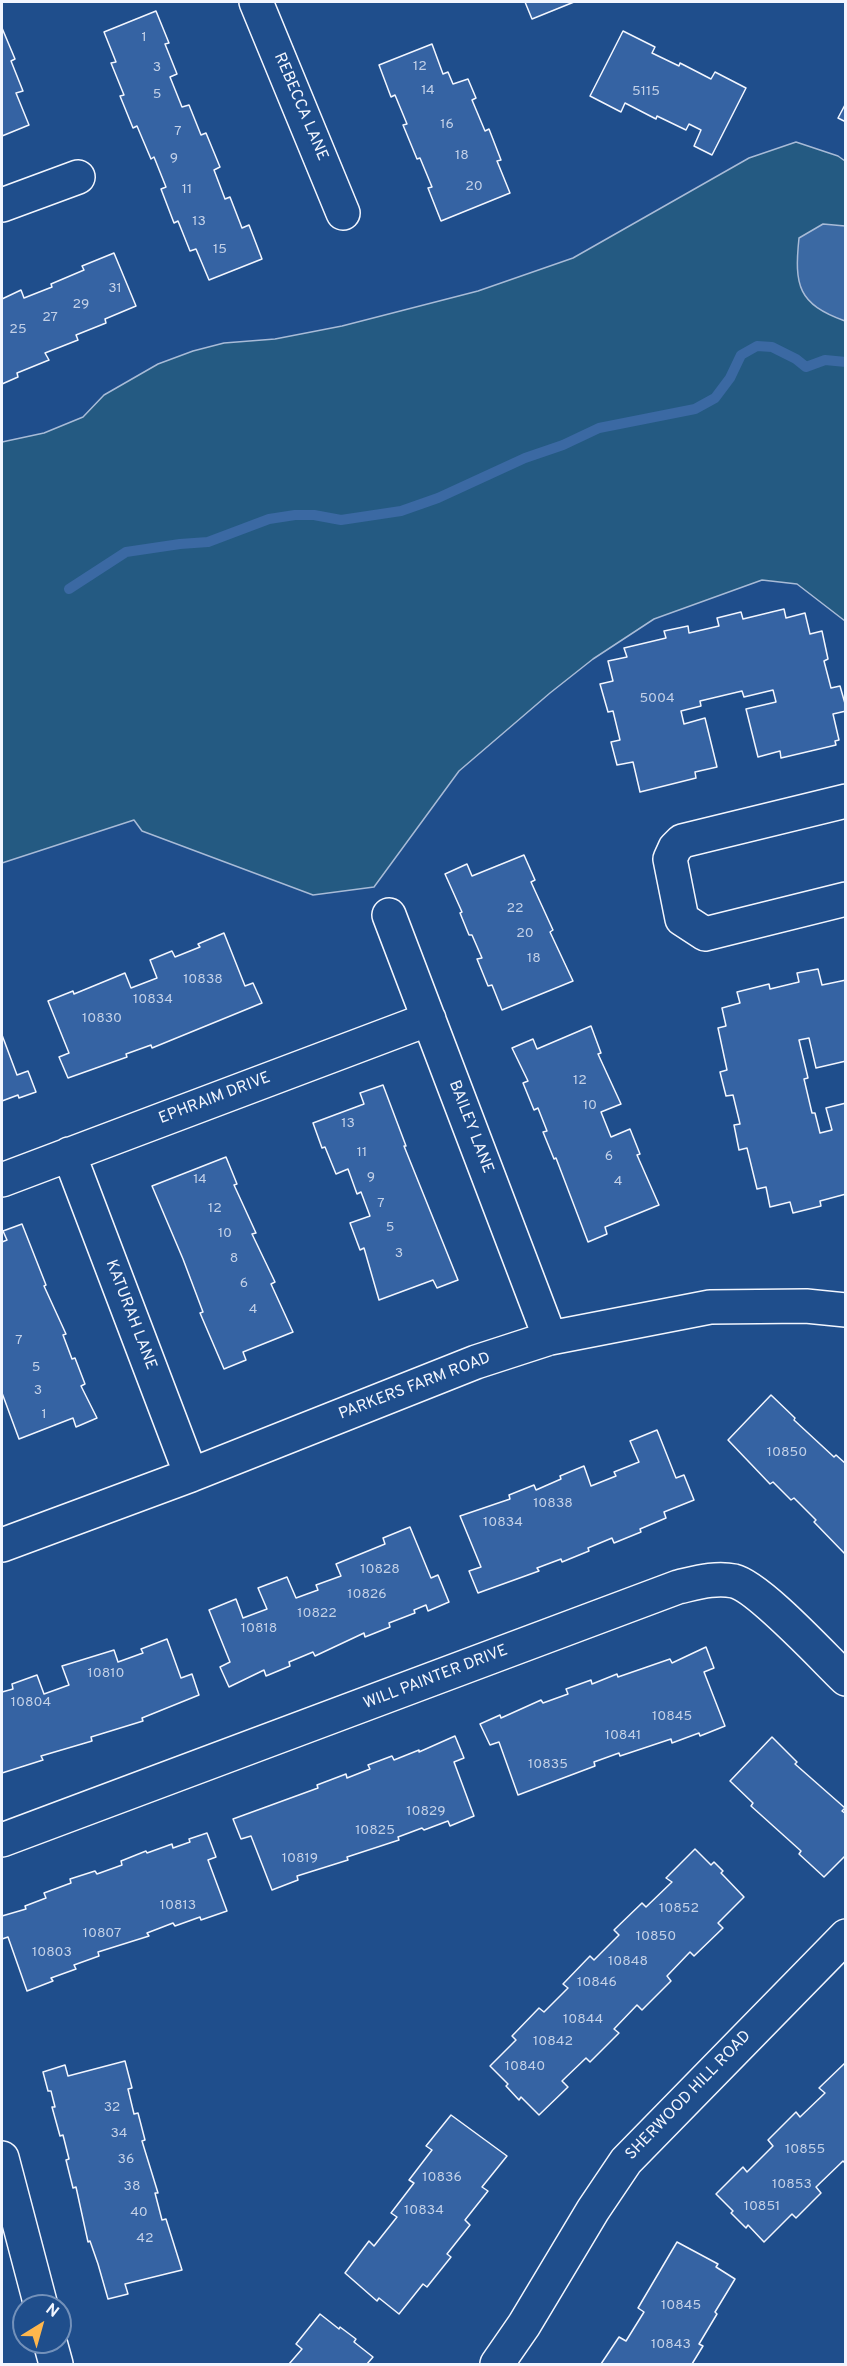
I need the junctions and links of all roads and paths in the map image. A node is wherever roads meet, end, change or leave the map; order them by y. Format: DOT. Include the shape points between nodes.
graph roads {
  1 [pos="256,2"];
  2 [pos="78,177"];
  3 [pos="2,205"];
  4 [pos="344,213"];
  5 [pos="846,801"];
  6 [pos="846,899"];
  7 [pos="389,915"];
  8 [pos="429,1019"];
  9 [pos="69,1154"];
  10 [pos="2,1180"];
  11 [pos="846,1310"];
  12 [pos="550,1338"];
  13 [pos="191,1475"];
  14 [pos="2,1545"];
  15 [pos="846,1679"];
  16 [pos="2,1840"];
  17 [pos="846,1936"];
  18 [pos="2,2158"];
  19 [pos="38,2294"];
  20 [pos="497,2364"];
  1 -- 4 [label="street, REBECCA LANE"];
  2 -- 3 [label="street"];
  5 -- 6 [label="street" via="682,841 670,859 682,919 705,934"];
  7 -- 8 [label="street, BAILEY LANE"];
  8 -- 9 [label="street, EPHRAIM DRIVE"];
  8 -- 12 [label="street, BAILEY LANE"];
  9 -- 10 [label="street, EPHRAIM DRIVE"];
  9 -- 13 [label="street, KATURAH LANE"];
  11 -- 12 [label="street, PARKERS FARM ROAD" via="806,1306 710,1307"];
  12 -- 13 [label="street, PARKERS FARM ROAD" via="476,1362"];
  13 -- 14 [label="street, PARKERS FARM ROAD"];
  15 -- 16 [label="street, WILL PAINTER DRIVE" via="761,1597 735,1581 707,1580 678,1587"];
  17 -- 20 [label="street, SHERWOOD HILL ROAD" via="626,2161"];
  18 -- 19 [label="street"];
}
